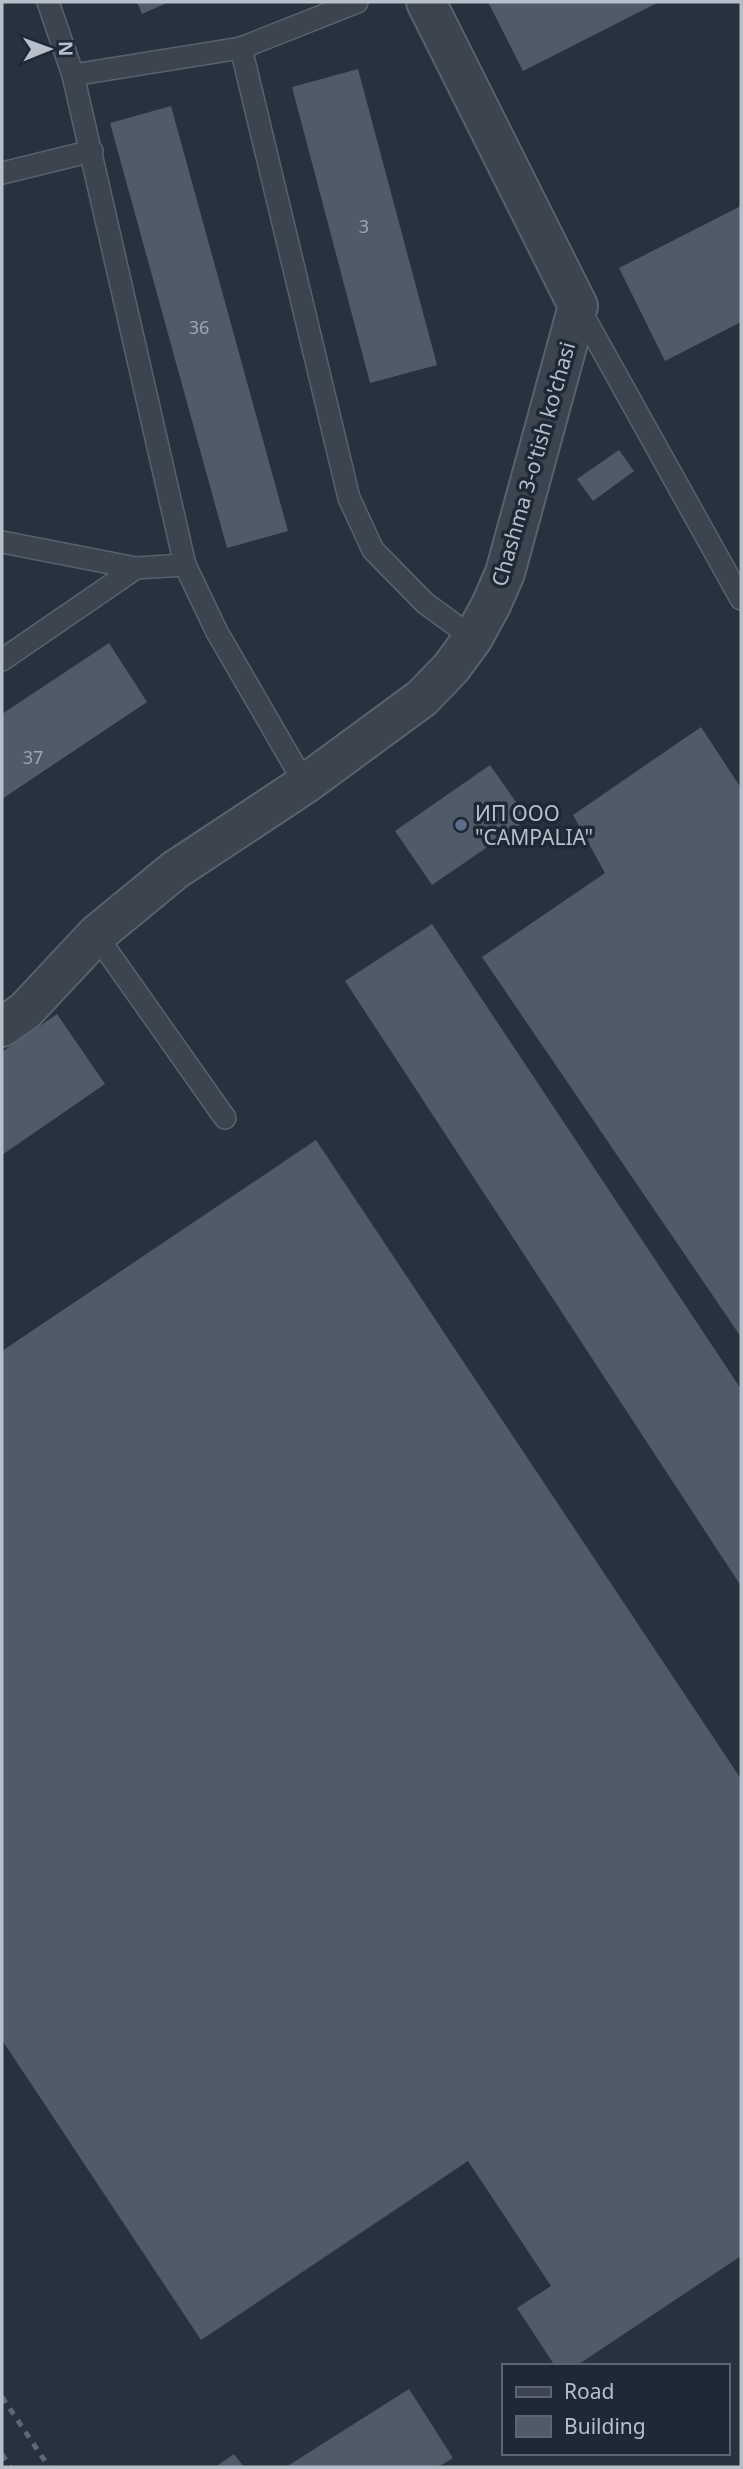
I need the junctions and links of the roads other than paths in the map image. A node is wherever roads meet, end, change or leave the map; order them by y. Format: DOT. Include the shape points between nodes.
graph roads {
  1 [pos="48,2"];
  2 [pos="357,2"];
  3 [pos="425,2"];
  4 [pos="241,48"];
  5 [pos="73,75"];
  6 [pos="92,151"];
  7 [pos="2,173"];
  8 [pos="578,306"];
  9 [pos="2,542"];
  10 [pos="185,565"];
  11 [pos="136,568"];
  12 [pos="741,599"];
  13 [pos="473,638"];
  14 [pos="2,660"];
  15 [pos="306,784"];
  16 [pos="96,935"];
  17 [pos="2,1027"];
  18 [pos="225,1118"];
  1 -- 5 [label="lane"];
  2 -- 4 [label="lane"];
  3 -- 8 [label="street"];
  4 -- 5 [label="lane"];
  4 -- 13 [label="lane" via="349,498 373,550 425,603"];
  5 -- 6 [label="lane"];
  6 -- 7 [label="lane"];
  6 -- 10 [label="lane"];
  8 -- 12 [label="lane"];
  8 -- 13 [label="street, Chashma 3-o'tish ko'chasi" via="505,573"];
  9 -- 11 [label="lane"];
  10 -- 11 [label="lane"];
  10 -- 15 [label="lane" via="218,632"];
  11 -- 14 [label="lane"];
  13 -- 15 [label="street, Chashma 3-o'tish ko'chasi" via="422,698"];
  15 -- 16 [label="street, Chashma 3-o'tish ko'chasi" via="176,870"];
  16 -- 17 [label="street, Chashma 3-o'tish ko'chasi" via="25,1011"];
  16 -- 18 [label="lane"];
}
